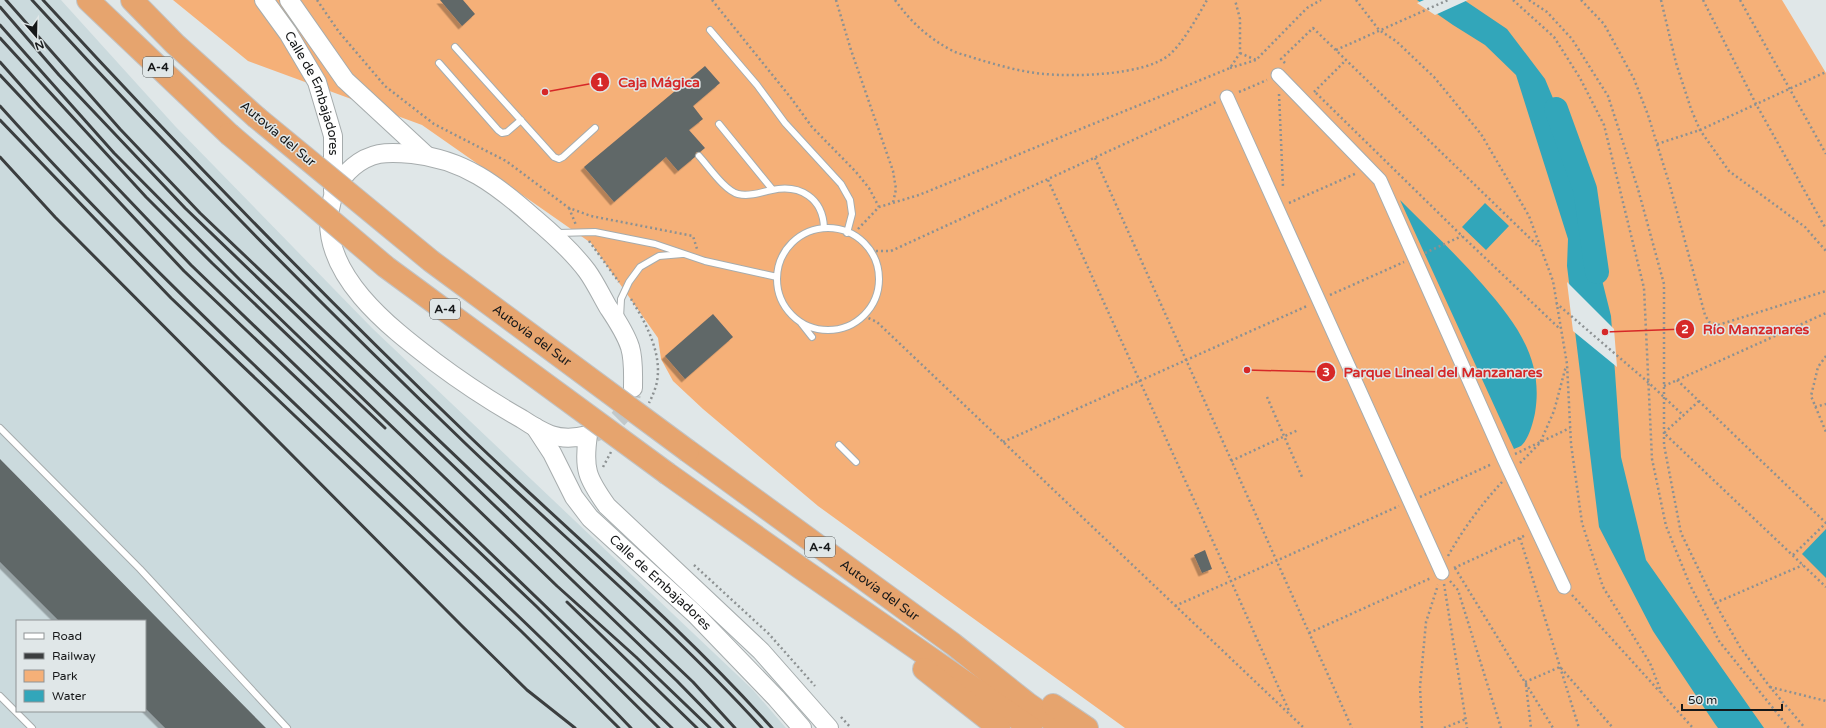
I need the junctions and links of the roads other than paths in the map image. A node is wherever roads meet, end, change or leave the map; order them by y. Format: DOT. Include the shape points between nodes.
graph roads {
  1 [pos="88,0"];
  2 [pos="132,0"];
  3 [pos="264,0"];
  4 [pos="289,0"];
  5 [pos="710,30"];
  6 [pos="455,47"];
  7 [pos="439,63"];
  8 [pos="1278,75"];
  9 [pos="1227,97"];
  10 [pos="521,120"];
  11 [pos="719,124"];
  12 [pos="595,128"];
  13 [pos="426,155"];
  14 [pos="699,156"];
  15 [pos="772,189"];
  16 [pos="333,195"];
  17 [pos="824,228"];
  18 [pos="552,234"];
  19 [pos="850,234"];
  20 [pos="684,254"];
  21 [pos="777,277"];
  22 [pos="800,322"];
  23 [pos="620,325"];
  24 [pos="812,337"];
  25 [pos="633,388"];
  26 [pos="535,427"];
  27 [pos="0,428"];
  28 [pos="839,445"];
  29 [pos="856,462"];
  30 [pos="802,569"];
  31 [pos="1442,573"];
  32 [pos="1564,587"];
  33 [pos="953,644"];
  34 [pos="0,696"];
  35 [pos="32,728"];
  36 [pos="287,728"];
  37 [pos="802,728"];
  38 [pos="829,728"];
  39 [pos="999,728"];
  40 [pos="1030,728"];
  41 [pos="1063,728"];
  42 [pos="1087,728"];
  1 -- 30 [label="highway, A-4, bridge" via="229,134 386,267"];
  2 -- 33 [label="highway, Autovía del Sur / A-4, bridge" via="175,44 256,117 431,261"];
  3 -- 16 [label="main road, Calle de Embajadores" via="288,33 317,82 333,136"];
  4 -- 13 [label="main road, Calle de Embajadores" via="345,80"];
  5 -- 19 [label="lane" via="785,122 841,184 850,200"];
  6 -- 10 [label="lane"];
  7 -- 10 [label="lane" via="502,133"];
  8 -- 32 [label="street" via="1380,180 1419,255 1510,473"];
  9 -- 31 [label="street" via="1280,207"];
  10 -- 12 [label="lane" via="554,157 559,159"];
  11 -- 15 [label="lane"];
  13 -- 16 [label="main road" via="400,152 378,154 356,164"];
  13 -- 18 [label="main road" via="457,165 485,179 512,198"];
  14 -- 15 [label="lane" via="730,191 739,195"];
  15 -- 17 [label="lane" via="789,188 803,191 814,199 824,218"];
  16 -- 26 [label="main road" via="328,223 332,249 343,272 371,307 397,332 447,372"];
  17 -- 19 [label="lane"];
  17 -- 21 [label="lane" via="803,235 789,246 780,260"];
  18 -- 20 [label="lane" via="595,232 655,244"];
  18 -- 23 [label="main road" via="587,271"];
  19 -- 22 [label="lane" via="871,251 878,267 879,284 874,301 864,316 843,328 815,328"];
  20 -- 21 [label="lane"];
  20 -- 23 [label="lane" via="659,256 640,267 621,299"];
  21 -- 22 [label="lane" via="779,295 787,310"];
  22 -- 24 [label="lane"];
  23 -- 25 [label="main road" via="630,348"];
  26 -- 37 [label="main road, Calle de Embajadores" via="552,453 574,497 590,518 695,614 771,692"];
  26 -- 38 [label="main road, Calle de Embajadores" via="562,437 571,438 588,434 586,465 591,484 607,506 761,651"];
  27 -- 36 [label="lane" via="140,569"];
  28 -- 29 [label="lane"];
  30 -- 39 [label="highway"];
  30 -- 40 [label="highway"];
  33 -- 41 [label="highway"];
  33 -- 42 [label="highway" via="1023,685"];
  34 -- 35 [label="lane"];
}
